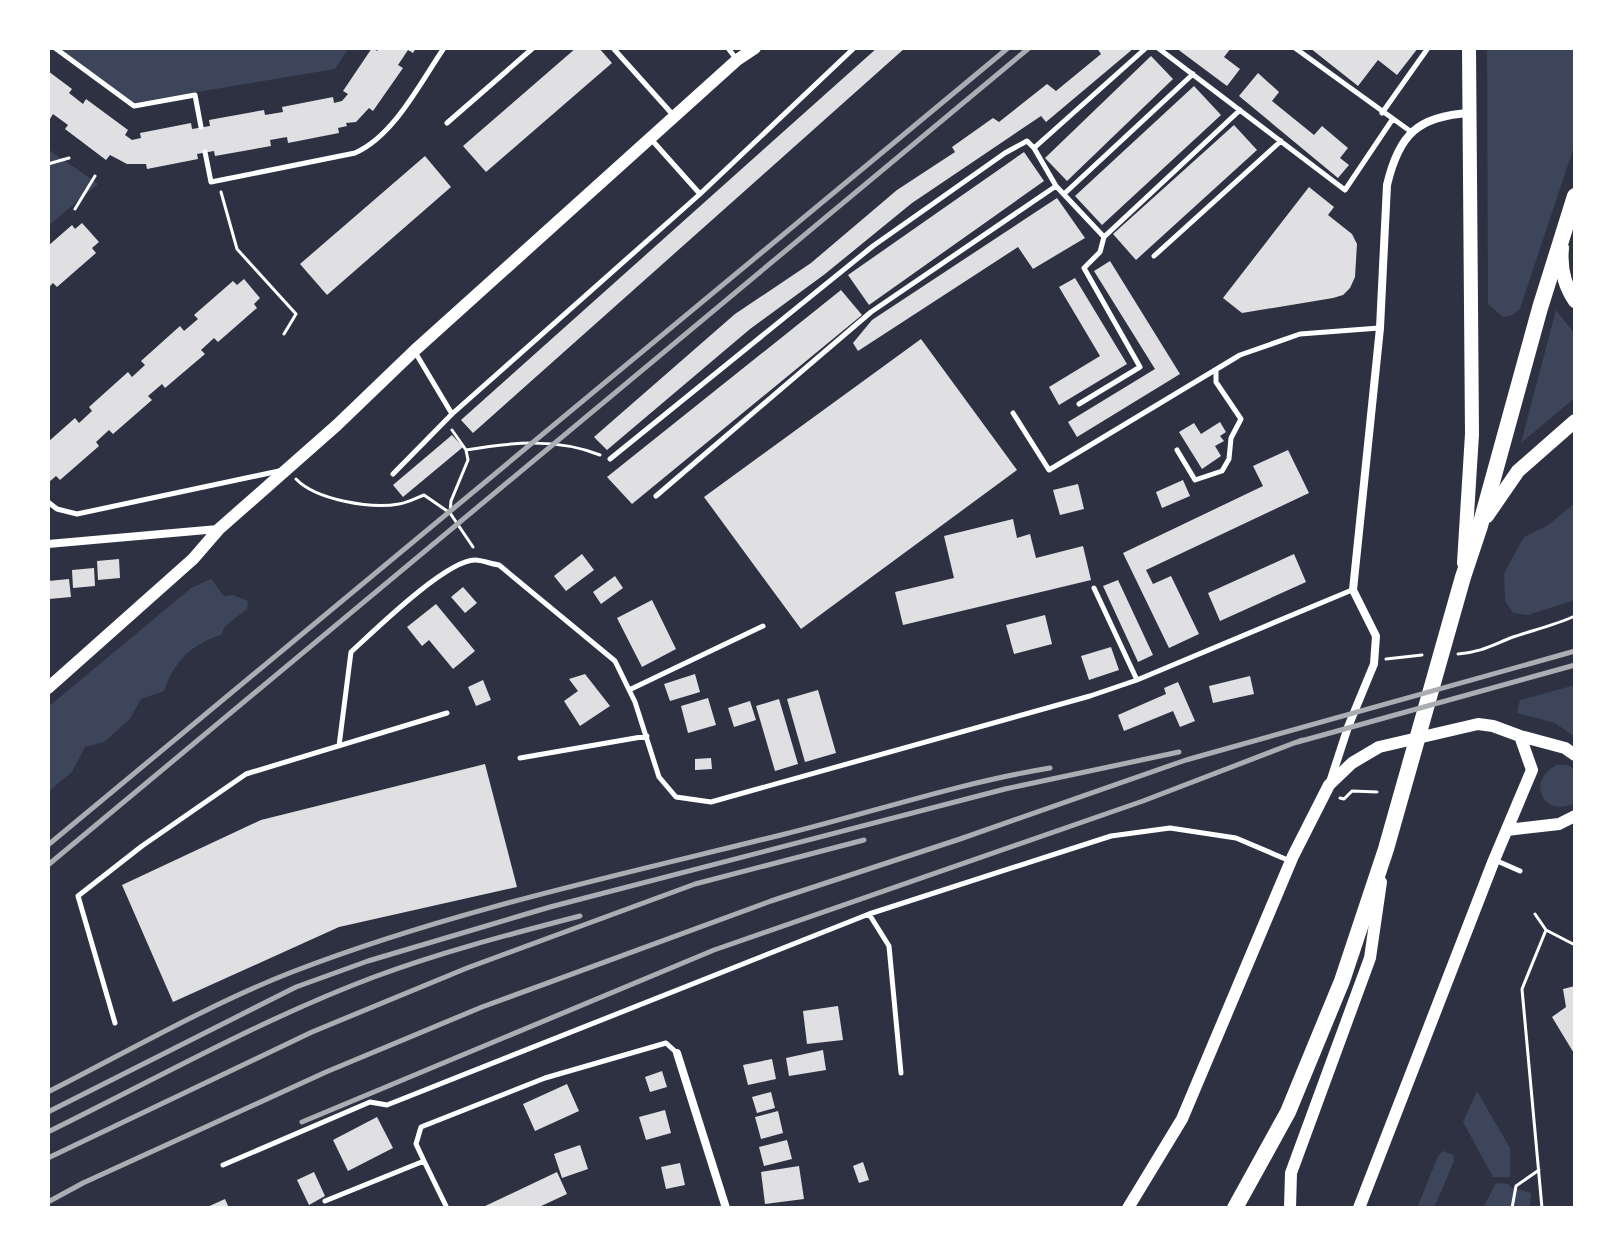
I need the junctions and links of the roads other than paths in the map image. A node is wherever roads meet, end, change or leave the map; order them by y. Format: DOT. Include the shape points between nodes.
graph roads {
  1 [pos="55,48"];
  2 [pos="444,48"];
  3 [pos="533,48"];
  4 [pos="613,48"];
  5 [pos="728,48"];
  6 [pos="755,48"];
  7 [pos="854,48"];
  8 [pos="1146,48"];
  9 [pos="1158,48"];
  10 [pos="1172,48"];
  11 [pos="1295,48"];
  12 [pos="1428,48"];
  13 [pos="1469,48"];
  14 [pos="1167,54"];
  15 [pos="737,60"];
  16 [pos="1193,74"];
  17 [pos="1240,110"];
  18 [pos="1382,113"];
  19 [pos="1470,113"];
  20 [pos="675,117"];
  21 [pos="1392,120"];
  22 [pos="447,123"];
  23 [pos="201,127"];
  24 [pos="1410,131"];
  25 [pos="650,138"];
  26 [pos="1281,141"];
  27 [pos="1034,148"];
  28 [pos="205,152"];
  29 [pos="1056,186"];
  30 [pos="700,194"];
  31 [pos="1064,194"];
  32 [pos="1575,196"];
  33 [pos="1565,226"];
  34 [pos="1104,237"];
  35 [pos="1154,256"];
  36 [pos="1575,301"];
  37 [pos="1380,328"];
  38 [pos="414,351"];
  39 [pos="1216,369"];
  40 [pos="1079,404"];
  41 [pos="1013,413"];
  42 [pos="452,414"];
  43 [pos="1575,421"];
  44 [pos="1177,450"];
  45 [pos="610,459"];
  46 [pos="286,470"];
  47 [pos="393,474"];
  48 [pos="656,496"];
  49 [pos="48,502"];
  50 [pos="1480,526"];
  51 [pos="219,529"];
  52 [pos="48,544"];
  53 [pos="1463,577"];
  54 [pos="1094,588"];
  55 [pos="1353,590"];
  56 [pos="763,626"];
  57 [pos="1137,680"];
  58 [pos="48,688"];
  59 [pos="629,690"];
  60 [pos="447,713"];
  61 [pos="647,736"];
  62 [pos="1520,736"];
  63 [pos="339,746"];
  64 [pos="1575,755"];
  65 [pos="520,758"];
  66 [pos="1329,785"];
  67 [pos="1575,816"];
  68 [pos="1507,830"];
  69 [pos="1386,849"];
  70 [pos="1494,860"];
  71 [pos="1291,862"];
  72 [pos="1520,871"];
  73 [pos="869,914"];
  74 [pos="115,1023"];
  75 [pos="677,1053"];
  76 [pos="901,1073"];
  77 [pos="424,1161"];
  78 [pos="223,1165"];
  79 [pos="325,1201"];
  80 [pos="447,1208"];
  81 [pos="726,1208"];
  82 [pos="1128,1208"];
  83 [pos="1235,1208"];
  84 [pos="1290,1208"];
  85 [pos="1359,1208"];
  1 -- 23 [label="lane" via="134,106 195,95"];
  2 -- 28 [label="lane" via="386,133 368,148 211,182"];
  3 -- 22 [label="lane"];
  4 -- 20 [label="lane"];
  5 -- 15 [label="lane"];
  6 -- 15 [label="street"];
  7 -- 30 [label="lane"];
  8 -- 27 [label="lane"];
  9 -- 14 [label="lane"];
  10 -- 14 [label="lane"];
  11 -- 18 [label="lane"];
  12 -- 18 [label="lane"];
  13 -- 19 [label="main road"];
  14 -- 16 [label="lane"];
  15 -- 20 [label="street"];
  16 -- 17 [label="lane"];
  16 -- 31 [label="lane"];
  17 -- 26 [label="lane"];
  17 -- 34 [label="lane"];
  18 -- 21 [label="lane"];
  19 -- 24 [label="street" via="1431,120"];
  19 -- 53 [label="main road" via="1472,434"];
  20 -- 25 [label="street"];
  21 -- 24 [label="lane"];
  21 -- 26 [label="lane" via="1345,190"];
  24 -- 37 [label="street" via="1392,163 1387,185"];
  25 -- 30 [label="lane"];
  25 -- 38 [label="street"];
  26 -- 35 [label="lane"];
  27 -- 29 [label="lane"];
  27 -- 45 [label="lane" via="1027,141 1005,153 873,246"];
  29 -- 31 [label="lane"];
  29 -- 48 [label="lane" via="871,312"];
  30 -- 42 [label="lane"];
  31 -- 34 [label="lane"];
  32 -- 33 [label="main road"];
  33 -- 36 [label="main road" via="1561,269"];
  33 -- 50 [label="main road"];
  34 -- 40 [label="lane" via="1100,252 1084,268 1140,367"];
  37 -- 39 [label="lane" via="1300,334"];
  37 -- 55 [label="street"];
  38 -- 42 [label="lane"];
  38 -- 46 [label="street"];
  39 -- 41 [label="lane" via="1049,470"];
  39 -- 44 [label="lane" via="1216,382 1241,419 1231,438 1229,459 1222,471 1195,480"];
  42 -- 47 [label="lane"];
  43 -- 50 [label="main road" via="1518,471"];
  46 -- 49 [label="lane" via="77,514"];
  46 -- 51 [label="street"];
  50 -- 53 [label="main road"];
  51 -- 52 [label="street"];
  51 -- 58 [label="street" via="193,559"];
  53 -- 69 [label="main road"];
  54 -- 57 [label="lane"];
  55 -- 57 [label="lane"];
  55 -- 66 [label="street" via="1376,636 1374,664"];
  56 -- 59 [label="lane"];
  57 -- 61 [label="lane" via="711,802 676,797 659,777"];
  59 -- 61 [label="lane"];
  59 -- 63 [label="lane" via="615,661 499,565 475,560 460,564 351,652"];
  60 -- 63 [label="lane"];
  61 -- 65 [label="lane"];
  62 -- 64 [label="street"];
  62 -- 66 [label="street" via="1478,724 1379,747"];
  62 -- 68 [label="street" via="1532,770"];
  63 -- 74 [label="lane" via="246,774 78,896"];
  66 -- 71 [label="street"];
  67 -- 68 [label="street" via="1559,824"];
  68 -- 70 [label="street"];
  69 -- 83 [label="main road" via="1342,981 1288,1112"];
  69 -- 84 [label="street" via="1370,958 1291,1173"];
  70 -- 72 [label="lane"];
  70 -- 85 [label="street"];
  71 -- 73 [label="lane" via="1236,838 1170,828 1111,836"];
  71 -- 82 [label="street" via="1182,1119"];
  73 -- 76 [label="lane" via="889,946"];
  73 -- 78 [label="lane" via="387,1105 370,1102"];
  75 -- 77 [label="lane" via="666,1043 545,1078 421,1127 416,1144"];
  75 -- 81 [label="street"];
  77 -- 79 [label="lane"];
  77 -- 80 [label="lane"];
}
